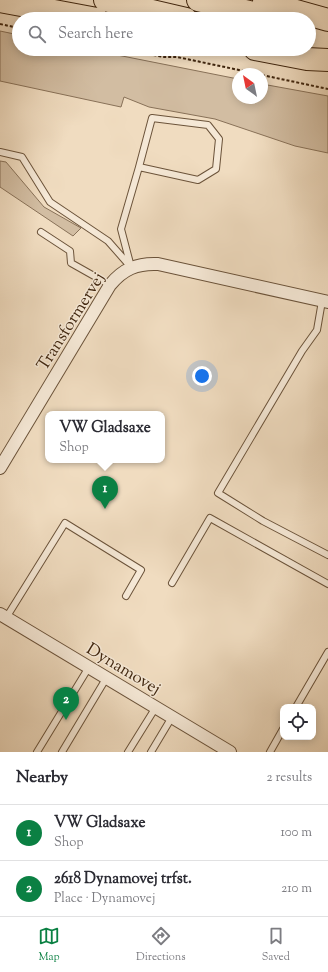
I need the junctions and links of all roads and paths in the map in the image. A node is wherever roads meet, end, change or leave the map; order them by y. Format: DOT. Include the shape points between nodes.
graph roads {
  1 [pos="105,0"];
  2 [pos="198,0"];
  3 [pos="257,0"];
  4 [pos="0,1"];
  5 [pos="59,12"];
  6 [pos="156,12"];
  7 [pos="249,12"];
  8 [pos="300,12"];
  9 [pos="316,17"];
  10 [pos="328,20"];
  11 [pos="0,24"];
  12 [pos="12,27"];
  13 [pos="316,27"];
  14 [pos="328,30"];
  15 [pos="316,49"];
  16 [pos="328,52"];
  17 [pos="158,56"];
  18 [pos="292,56"];
  19 [pos="177,57"];
  20 [pos="328,60"];
  21 [pos="232,69"];
  22 [pos="268,76"];
  23 [pos="328,89"];
  24 [pos="0,152"];
  25 [pos="139,167"];
  26 [pos="41,232"];
  27 [pos="131,267"];
  28 [pos="110,285"];
  29 [pos="325,301"];
  30 [pos="0,468"];
  31 [pos="328,556"];
  32 [pos="172,583"];
  33 [pos="328,584"];
  34 [pos="126,596"];
  35 [pos="3,616"];
  36 [pos="328,652"];
  37 [pos="89,667"];
  38 [pos="107,678"];
  39 [pos="298,704"];
  40 [pos="156,707"];
  41 [pos="172,717"];
  42 [pos="280,734"];
  43 [pos="225,751"];
  44 [pos="37,752"];
  45 [pos="62,752"];
  46 [pos="128,752"];
  47 [pos="151,752"];
  48 [pos="270,752"];
  1 -- 6 [label="highway"];
  2 -- 7 [label="highway"];
  3 -- 8 [label="highway"];
  4 -- 5 [label="highway"];
  9 -- 10 [label="highway"];
  11 -- 12 [label="path"];
  13 -- 14 [label="highway"];
  15 -- 16 [label="highway"];
  17 -- 19 [label="path"];
  18 -- 20 [label="highway"];
  19 -- 21 [label="path"];
  22 -- 23 [label="path"];
  24 -- 27 [label="lane" via="22,157 50,202 108,241"];
  25 -- 25 [label="lane" via="198,180 216,169 219,139 208,125 152,118"];
  25 -- 27 [label="lane" via="121,229"];
  26 -- 28 [label="lane" via="70,251 71,263"];
  27 -- 28 [label="street, Transformervej"];
  27 -- 29 [label="street, Transformervej" via="144,263 158,264"];
  28 -- 30 [label="street, Transformervej"];
  29 -- 31 [label="lane" via="317,330 218,493 262,521"];
  32 -- 33 [label="lane" via="210,518"];
  34 -- 35 [label="lane" via="141,570 65,523"];
  35 -- 37 [label="street, Dynamovej"];
  36 -- 39 [label="lane"];
  37 -- 38 [label="street, Dynamovej"];
  37 -- 44 [label="lane"];
  38 -- 40 [label="street, Dynamovej"];
  38 -- 45 [label="lane"];
  40 -- 41 [label="street, Dynamovej"];
  40 -- 46 [label="lane"];
  41 -- 43 [label="street, Dynamovej"];
  41 -- 47 [label="lane"];
  42 -- 48 [label="lane"];
}
